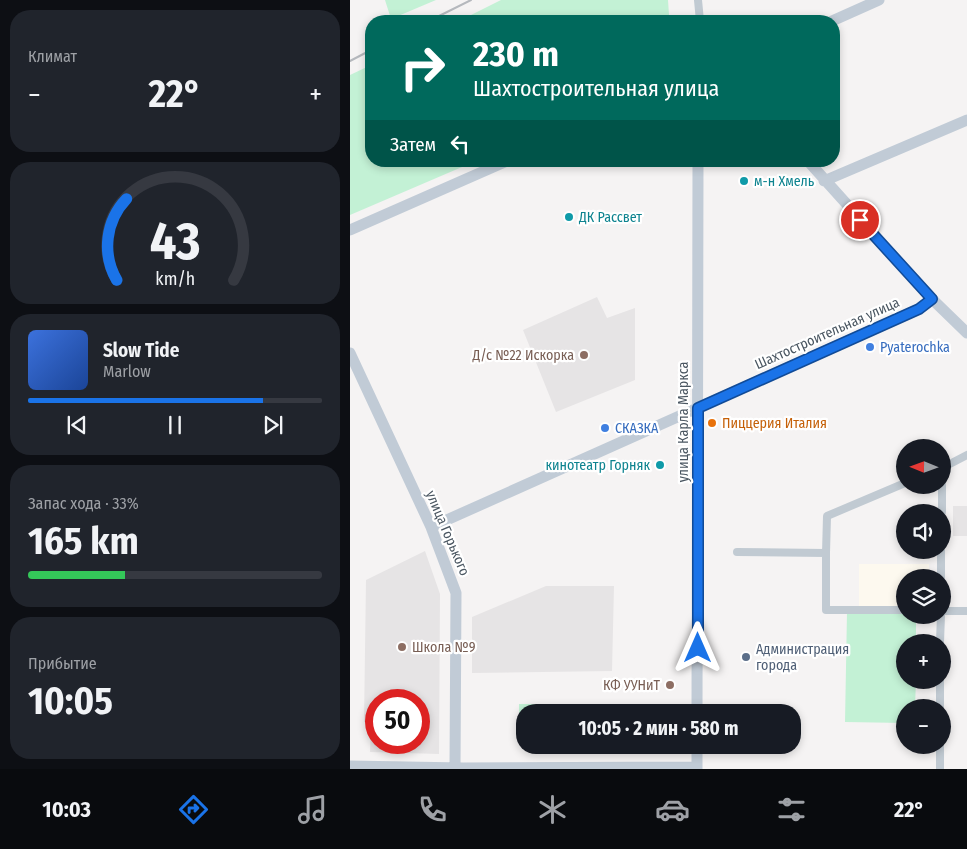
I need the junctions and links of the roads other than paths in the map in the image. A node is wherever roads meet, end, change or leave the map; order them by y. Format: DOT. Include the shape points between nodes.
graph roads {
  1 [pos="698,0"];
  2 [pos="879,0"];
  3 [pos="699,15"];
  4 [pos="840,17"];
  5 [pos="967,120"];
  6 [pos="493,167"];
  7 [pos="698,167"];
  8 [pos="813,167"];
  9 [pos="824,181"];
  10 [pos="350,230"];
  11 [pos="932,299"];
  12 [pos="967,333"];
  13 [pos="350,353"];
  14 [pos="698,408"];
  15 [pos="967,455"];
  16 [pos="951,463"];
  17 [pos="896,487"];
  18 [pos="430,528"];
  19 [pos="737,552"];
  20 [pos="826,553"];
  21 [pos="896,610"];
  22 [pos="951,611"];
  23 [pos="967,611"];
  24 [pos="697,704"];
  25 [pos="697,754"];
  26 [pos="940,754"];
  27 [pos="350,766"];
  28 [pos="454,768"];
  29 [pos="697,768"];
  30 [pos="940,769"];
  1 -- 3 [label="street"];
  2 -- 4 [label="main road"];
  5 -- 9 [label="main road"];
  6 -- 10 [label="main road"];
  7 -- 14 [label="main road, улица Карла Маркса"];
  8 -- 9 [label="main road"];
  9 -- 11 [label="main road"];
  11 -- 12 [label="main road"];
  11 -- 14 [label="main road, Шахтостроительная улица" via="919,309"];
  13 -- 18 [label="main road, улица Горького"];
  14 -- 18 [label="main road, Шахтостроительная улица"];
  14 -- 24 [label="main road, улица Карла Маркса"];
  15 -- 16 [label="street"];
  17 -- 20 [label="street" via="827,516"];
  18 -- 28 [label="main road, улица Горького" via="456,593"];
  19 -- 20 [label="street"];
  20 -- 21 [label="street" via="826,610"];
  22 -- 23 [label="street"];
  25 -- 29 [label="main road"];
  26 -- 30 [label="street"];
  27 -- 28 [label="main road"];
  28 -- 29 [label="main road"];
}
